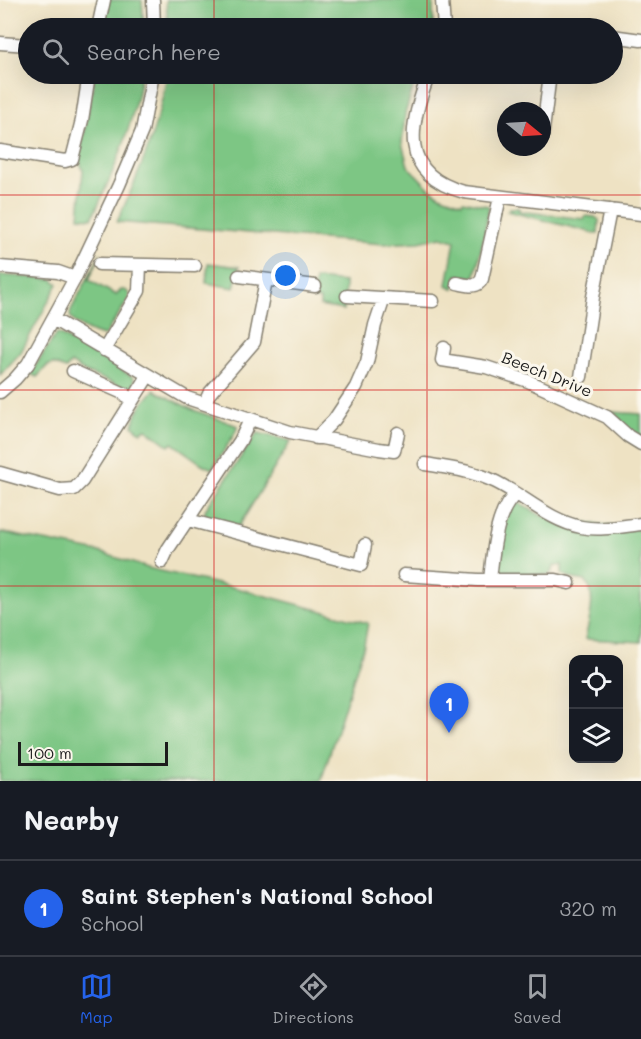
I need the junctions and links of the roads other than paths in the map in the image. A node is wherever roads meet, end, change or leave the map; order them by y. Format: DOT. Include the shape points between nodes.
graph roads {
  1 [pos="104,0"];
  2 [pos="153,0"];
  3 [pos="442,0"];
  4 [pos="100,18"];
  5 [pos="154,18"];
  6 [pos="443,18"];
  7 [pos="623,38"];
  8 [pos="641,40"];
  9 [pos="0,43"];
  10 [pos="18,44"];
  11 [pos="87,84"];
  12 [pos="151,84"];
  13 [pos="426,84"];
  14 [pos="549,84"];
  15 [pos="546,102"];
  16 [pos="0,151"];
  17 [pos="500,197"];
  18 [pos="610,210"];
  19 [pos="641,214"];
  20 [pos="99,264"];
  21 [pos="140,265"];
  22 [pos="195,266"];
  23 [pos="0,267"];
  24 [pos="239,276"];
  25 [pos="75,278"];
  26 [pos="266,280"];
  27 [pos="458,284"];
  28 [pos="315,286"];
  29 [pos="347,296"];
  30 [pos="384,298"];
  31 [pos="433,302"];
  32 [pos="53,319"];
  33 [pos="444,348"];
  34 [pos="104,350"];
  35 [pos="73,371"];
  36 [pos="148,375"];
  37 [pos="581,377"];
  38 [pos="0,392"];
  39 [pos="131,401"];
  40 [pos="205,403"];
  41 [pos="250,420"];
  42 [pos="398,433"];
  43 [pos="316,438"];
  44 [pos="641,444"];
  45 [pos="425,464"];
  46 [pos="0,473"];
  47 [pos="516,494"];
  48 [pos="188,520"];
  49 [pos="641,524"];
  50 [pos="365,545"];
  51 [pos="162,562"];
  52 [pos="404,575"];
  53 [pos="490,580"];
  54 [pos="569,583"];
  1 -- 4 [label="street"];
  2 -- 5 [label="street"];
  3 -- 6 [label="street"];
  7 -- 8 [label="street"];
  9 -- 10 [label="street"];
  11 -- 16 [label="street" via="72,159"];
  12 -- 25 [label="street" via="142,131"];
  13 -- 17 [label="street" via="415,117 413,141 419,162 433,178 452,189"];
  14 -- 15 [label="street"];
  17 -- 18 [label="street"];
  17 -- 27 [label="street" via="482,279 472,286"];
  18 -- 19 [label="street"];
  18 -- 37 [label="street"];
  20 -- 21 [label="street"];
  21 -- 22 [label="street"];
  21 -- 34 [label="street" via="139,291"];
  23 -- 25 [label="street" via="58,272"];
  24 -- 26 [label="street"];
  25 -- 32 [label="street"];
  26 -- 28 [label="street"];
  26 -- 40 [label="street" via="254,342"];
  29 -- 30 [label="street"];
  30 -- 31 [label="street"];
  30 -- 43 [label="street" via="356,387 334,420"];
  32 -- 34 [label="street"];
  32 -- 38 [label="street" via="28,364"];
  33 -- 44 [label="street, Beech Drive" via="442,360 486,367 530,382 607,417"];
  34 -- 36 [label="street"];
  35 -- 39 [label="street" via="125,394"];
  36 -- 39 [label="street"];
  36 -- 40 [label="street" via="187,398"];
  39 -- 46 [label="street" via="74,489 60,490"];
  40 -- 41 [label="street"];
  41 -- 43 [label="street"];
  41 -- 48 [label="street"];
  42 -- 43 [label="street" via="394,451"];
  45 -- 47 [label="street" via="473,473"];
  47 -- 49 [label="street" via="580,527"];
  47 -- 53 [label="street" via="501,517"];
  48 -- 50 [label="street" via="361,565"];
  48 -- 51 [label="street"];
  52 -- 53 [label="street"];
  53 -- 54 [label="street" via="556,574"];
}
